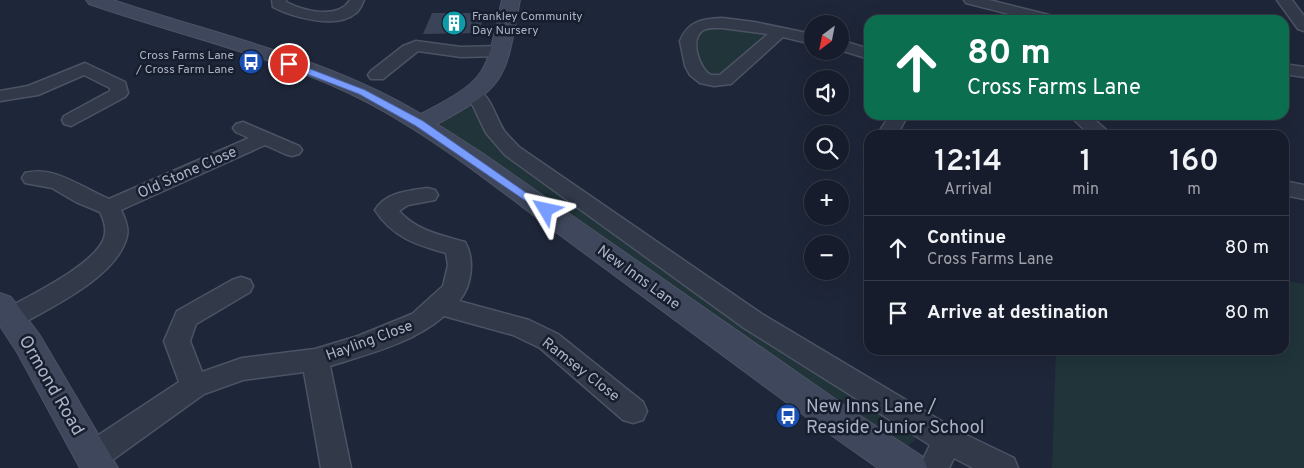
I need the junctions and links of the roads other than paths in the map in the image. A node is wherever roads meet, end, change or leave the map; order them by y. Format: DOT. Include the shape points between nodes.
graph roads {
  1 [pos="95,0"];
  2 [pos="280,0"];
  3 [pos="357,0"];
  4 [pos="510,0"];
  5 [pos="971,0"];
  6 [pos="1285,1"];
  7 [pos="1304,3"];
  8 [pos="1032,15"];
  9 [pos="1304,26"];
  10 [pos="780,32"];
  11 [pos="804,37"];
  12 [pos="849,48"];
  13 [pos="500,51"];
  14 [pos="864,53"];
  15 [pos="1289,70"];
  16 [pos="1304,72"];
  17 [pos="377,75"];
  18 [pos="473,93"];
  19 [pos="0,96"];
  20 [pos="71,120"];
  21 [pos="1084,120"];
  22 [pos="420,124"];
  23 [pos="243,128"];
  24 [pos="1096,130"];
  25 [pos="265,138"];
  26 [pos="292,150"];
  27 [pos="32,178"];
  28 [pos="1289,189"];
  29 [pos="1304,192"];
  30 [pos="427,195"];
  31 [pos="109,206"];
  32 [pos="241,286"];
  33 [pos="440,305"];
  34 [pos="6,312"];
  35 [pos="315,360"];
  36 [pos="194,386"];
  37 [pos="633,411"];
  38 [pos="948,440"];
  39 [pos="96,462"];
  40 [pos="336,468"];
  41 [pos="909,468"];
  42 [pos="934,468"];
  43 [pos="1003,468"];
  1 -- 22 [label="street, New Inns Lane" via="322,76 362,92"];
  2 -- 3 [label="street" via="278,4 289,11 338,15 350,10"];
  4 -- 13 [label="street"];
  5 -- 8 [label="street"];
  6 -- 7 [label="street"];
  6 -- 9 [label="street"];
  10 -- 10 [label="street" via="720,23 698,26 688,41 694,71 702,78 725,80"];
  10 -- 11 [label="street"];
  12 -- 14 [label="street"];
  13 -- 17 [label="street" via="461,52 416,46"];
  13 -- 18 [label="street" via="488,80"];
  15 -- 16 [label="street"];
  18 -- 22 [label="street"];
  18 -- 38 [label="street, New Inns Lane" via="496,133 512,151 754,321"];
  19 -- 20 [label="street" via="32,91 85,68 119,86 119,93"];
  21 -- 24 [label="street"];
  22 -- 41 [label="street, New Inns Lane" via="473,158"];
  23 -- 25 [label="street, Old Stone Close"];
  25 -- 26 [label="street, Old Stone Close"];
  25 -- 31 [label="street, Old Stone Close"];
  27 -- 31 [label="street" via="58,182 84,197"];
  28 -- 29 [label="street"];
  30 -- 33 [label="street, Hayling Close" via="402,199 386,210 392,219 419,237 457,248 460,265 454,290"];
  31 -- 34 [label="street" via="117,225 116,238 102,260 79,278"];
  32 -- 36 [label="street" via="186,318 177,341"];
  33 -- 35 [label="street, Hayling Close" via="420,321 364,345"];
  33 -- 37 [label="street, Ramsey Close" via="520,327 549,341"];
  34 -- 39 [label="street, Ormond Road"];
  35 -- 36 [label="street, Hayling Close" via="242,369"];
  35 -- 40 [label="street"];
  36 -- 39 [label="street, Hayling Close"];
  38 -- 42 [label="street"];
  38 -- 43 [label="street, New Inns Lane"];
}
